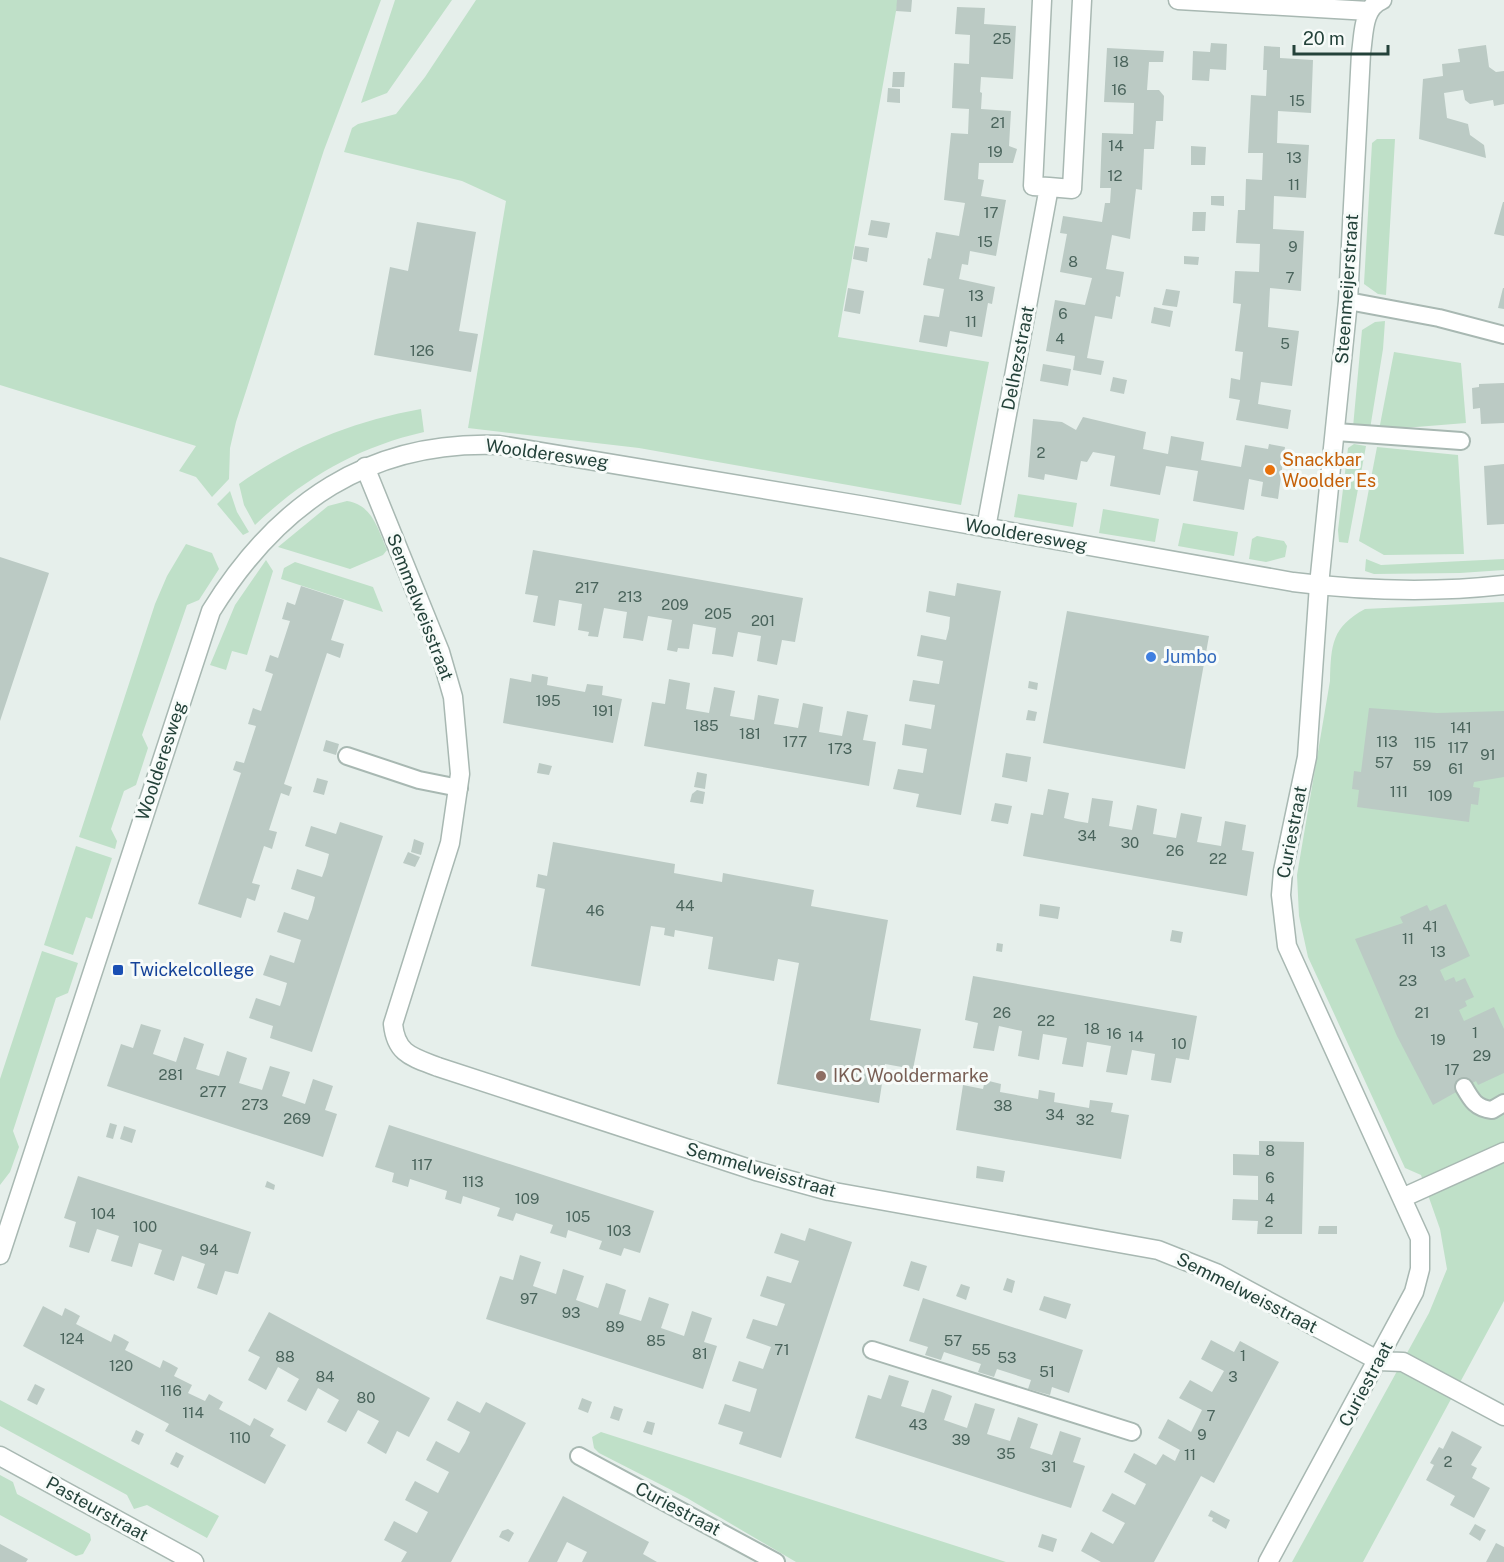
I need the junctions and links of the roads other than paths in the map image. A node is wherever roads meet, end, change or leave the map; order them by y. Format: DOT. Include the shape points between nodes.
graph roads {
  1 [pos="1042,0"];
  2 [pos="1082,0"];
  3 [pos="1178,0"];
  4 [pos="1376,6"];
  5 [pos="1049,187"];
  6 [pos="1348,301"];
  7 [pos="1504,335"];
  8 [pos="1336,432"];
  9 [pos="1461,441"];
  10 [pos="365,466"];
  11 [pos="986,528"];
  12 [pos="1319,585"];
  13 [pos="1504,585"];
  14 [pos="347,756"];
  15 [pos="459,788"];
  16 [pos="1464,1087"];
  17 [pos="1504,1103"];
  18 [pos="1504,1152"];
  19 [pos="1402,1198"];
  20 [pos="5,1220"];
  21 [pos="0,1255"];
  22 [pos="872,1350"];
  23 [pos="1379,1361"];
  24 [pos="1504,1416"];
  25 [pos="1132,1432"];
  26 [pos="0,1456"];
  27 [pos="579,1456"];
  28 [pos="194,1562"];
  29 [pos="776,1562"];
  30 [pos="1268,1562"];
  1 -- 5 [label="street" via="1033,186"];
  2 -- 5 [label="street" via="1072,189"];
  3 -- 4 [label="street"];
  4 -- 6 [label="street, Steenmeijerstraat" via="1361,53"];
  5 -- 11 [label="street, Delhezstraat"];
  6 -- 7 [label="lane"];
  6 -- 8 [label="street, Steenmeijerstraat"];
  8 -- 9 [label="lane"];
  8 -- 12 [label="street, Steenmeijerstraat"];
  10 -- 11 [label="street, Woolderesweg" via="423,451 472,444 500,445"];
  10 -- 15 [label="street, Semmelweisstraat" via="440,652 454,706"];
  10 -- 20 [label="street, Woolderesweg" via="296,510 264,539 236,571 211,611"];
  11 -- 12 [label="street, Woolderesweg"];
  12 -- 13 [label="street, Woolderesweg" via="1358,590 1447,591"];
  12 -- 19 [label="street, Curiestraat" via="1307,757 1282,871 1283,920 1291,955"];
  14 -- 15 [label="lane" via="419,780"];
  15 -- 23 [label="street, Semmelweisstraat" via="450,843 393,1024 395,1040 411,1056 723,1160 829,1191 1158,1250 1216,1273"];
  16 -- 17 [label="lane" via="1476,1106 1483,1109 1492,1110"];
  18 -- 19 [label="street"];
  19 -- 23 [label="street, Curiestraat" via="1420,1238 1420,1269 1414,1292"];
  20 -- 21 [label="street, Woolderesweg"];
  22 -- 25 [label="lane"];
  23 -- 24 [label="street" via="1402,1362"];
  23 -- 30 [label="street, Curiestraat"];
  26 -- 28 [label="street, Pasteurstraat"];
  27 -- 29 [label="lane, Curiestraat"];
}
